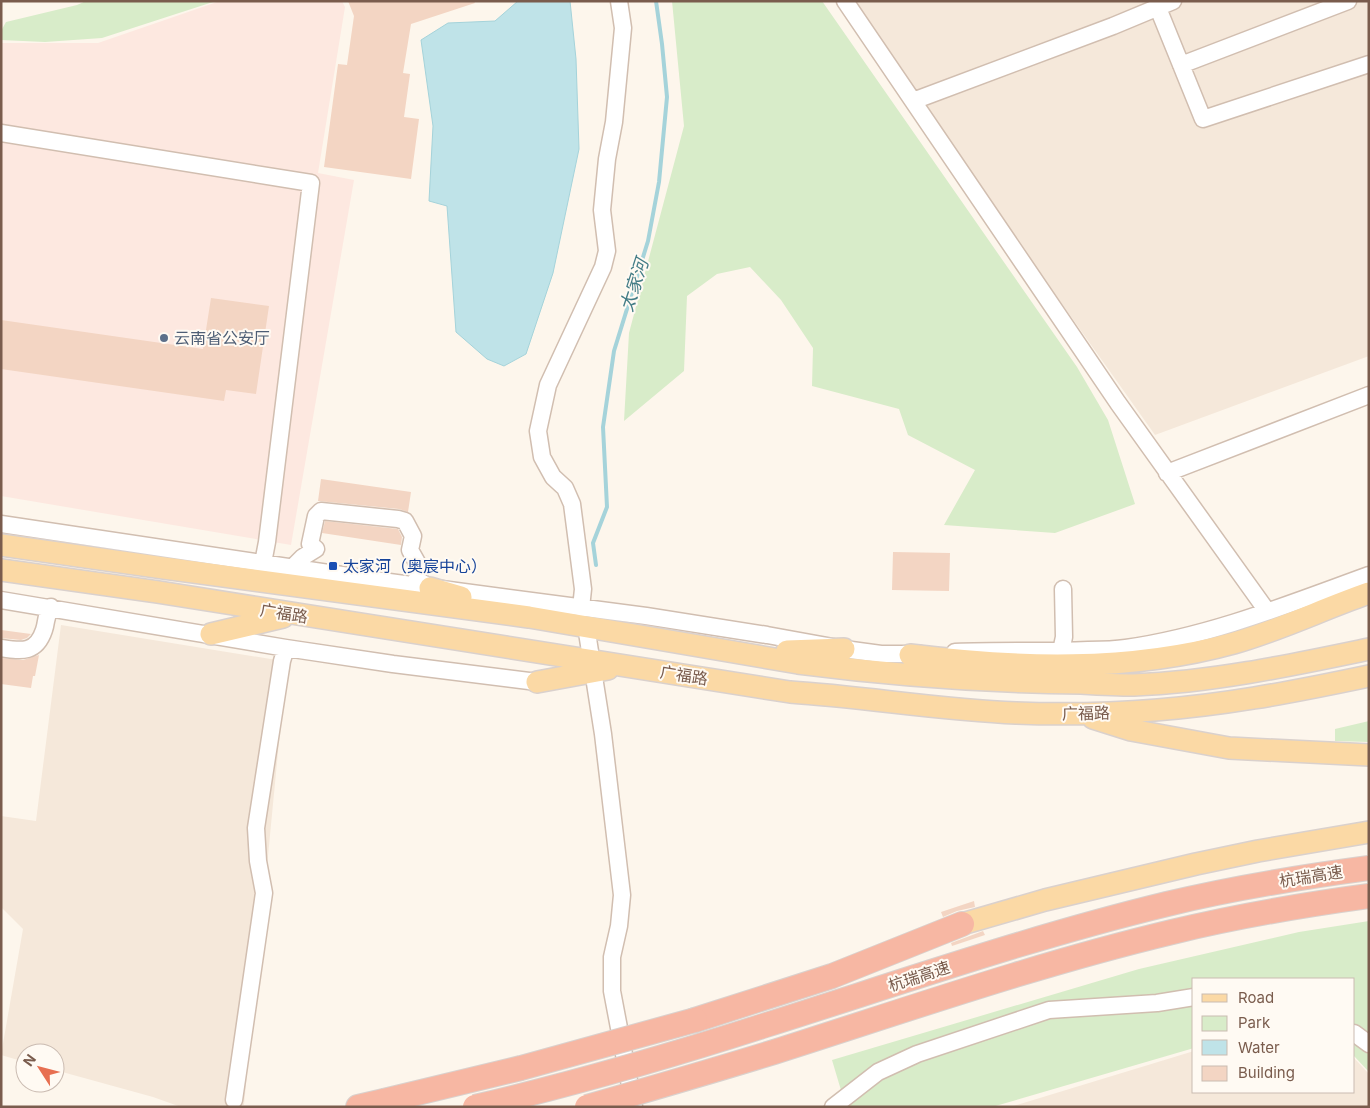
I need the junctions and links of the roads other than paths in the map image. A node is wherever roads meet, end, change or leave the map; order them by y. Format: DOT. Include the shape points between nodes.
graph roads {
  1 [pos="619,1"];
  2 [pos="845,1"];
  3 [pos="1348,1"];
  4 [pos="1165,4"];
  5 [pos="1369,64"];
  6 [pos="1181,66"];
  7 [pos="913,101"];
  8 [pos="1,133"];
  9 [pos="1369,395"];
  10 [pos="1167,473"];
  11 [pos="1,524"];
  12 [pos="1,545"];
  13 [pos="263,563"];
  14 [pos="293,568"];
  15 [pos="1,570"];
  16 [pos="1369,575"];
  17 [pos="430,588"];
  18 [pos="1063,589"];
  19 [pos="1369,593"];
  20 [pos="1,600"];
  21 [pos="51,607"];
  22 [pos="1267,611"];
  23 [pos="295,615"];
  24 [pos="528,616"];
  25 [pos="584,617"];
  26 [pos="210,634"];
  27 [pos="1,648"];
  28 [pos="286,648"];
  29 [pos="844,649"];
  30 [pos="1369,649"];
  31 [pos="1062,651"];
  32 [pos="910,655"];
  33 [pos="754,656"];
  34 [pos="592,666"];
  35 [pos="1369,676"];
  36 [pos="537,682"];
  37 [pos="1078,714"];
  38 [pos="1369,755"];
  39 [pos="1369,832"];
  40 [pos="1369,868"];
  41 [pos="1369,896"];
  42 [pos="962,924"];
  43 [pos="1192,997"];
  44 [pos="1355,1034"];
  45 [pos="1369,1044"];
  46 [pos="234,1100"];
  47 [pos="358,1107"];
  48 [pos="474,1107"];
  49 [pos="587,1107"];
  50 [pos="634,1107"];
  51 [pos="833,1107"];
  1 -- 25 [label="street" via="623,28 602,210 607,251 548,385 538,431 542,457 553,477 565,488 572,504"];
  2 -- 7 [label="street"];
  3 -- 6 [label="street"];
  4 -- 6 [label="street"];
  4 -- 7 [label="street"];
  5 -- 6 [label="street" via="1204,119"];
  7 -- 10 [label="street"];
  8 -- 13 [label="street" via="312,183"];
  9 -- 10 [label="street"];
  10 -- 22 [label="street"];
  11 -- 13 [label="street"];
  12 -- 24 [label="main road, 广福路"];
  13 -- 14 [label="street"];
  14 -- 17 [label="street"];
  14 -- 17 [label="street" via="316,549 310,544 316,516 321,511 398,518 405,521 413,536 410,550 419,566 417,579"];
  15 -- 23 [label="main road, 广福路"];
  16 -- 22 [label="street"];
  17 -- 24 [label="main road"];
  17 -- 25 [label="street"];
  18 -- 31 [label="street"];
  19 -- 32 [label="main road" via="1278,628 1179,655 1076,664 1011,664"];
  20 -- 21 [label="street"];
  21 -- 26 [label="street"];
  21 -- 27 [label="street" via="36,645 24,651"];
  22 -- 31 [label="street" via="1207,631 1125,649"];
  23 -- 26 [label="main road"];
  23 -- 34 [label="main road, 广福路"];
  24 -- 25 [label="main road, 广福路"];
  25 -- 29 [label="street" via="767,635"];
  25 -- 33 [label="main road, 广福路"];
  25 -- 34 [label="street"];
  26 -- 28 [label="street"];
  28 -- 36 [label="street"];
  28 -- 46 [label="street" via="256,828 264,893"];
  29 -- 32 [label="street"];
  29 -- 33 [label="main road" via="786,651"];
  30 -- 33 [label="main road, 广福路" via="1250,672 1134,685 1014,683 842,669"];
  31 -- 32 [label="street" via="998,650"];
  34 -- 36 [label="main road"];
  34 -- 37 [label="main road, 广福路" via="628,666 790,692 928,707"];
  34 -- 50 [label="street" via="622,895 612,957 612,991"];
  35 -- 37 [label="main road, 广福路" via="1202,705"];
  37 -- 38 [label="main road" via="1130,730 1204,745"];
  39 -- 42 [label="main road" via="1196,864"];
  40 -- 48 [label="highway, 杭瑞高速, bridge" via="1255,886 1115,917 703,1045"];
  41 -- 49 [label="highway, 杭瑞高速, bridge" via="1234,918 1105,949"];
  42 -- 47 [label="highway, bridge" via="832,976 695,1020 521,1068"];
  43 -- 51 [label="street" via="1157,1003 1049,1010 917,1054 878,1072"];
  44 -- 45 [label="street"];
}
